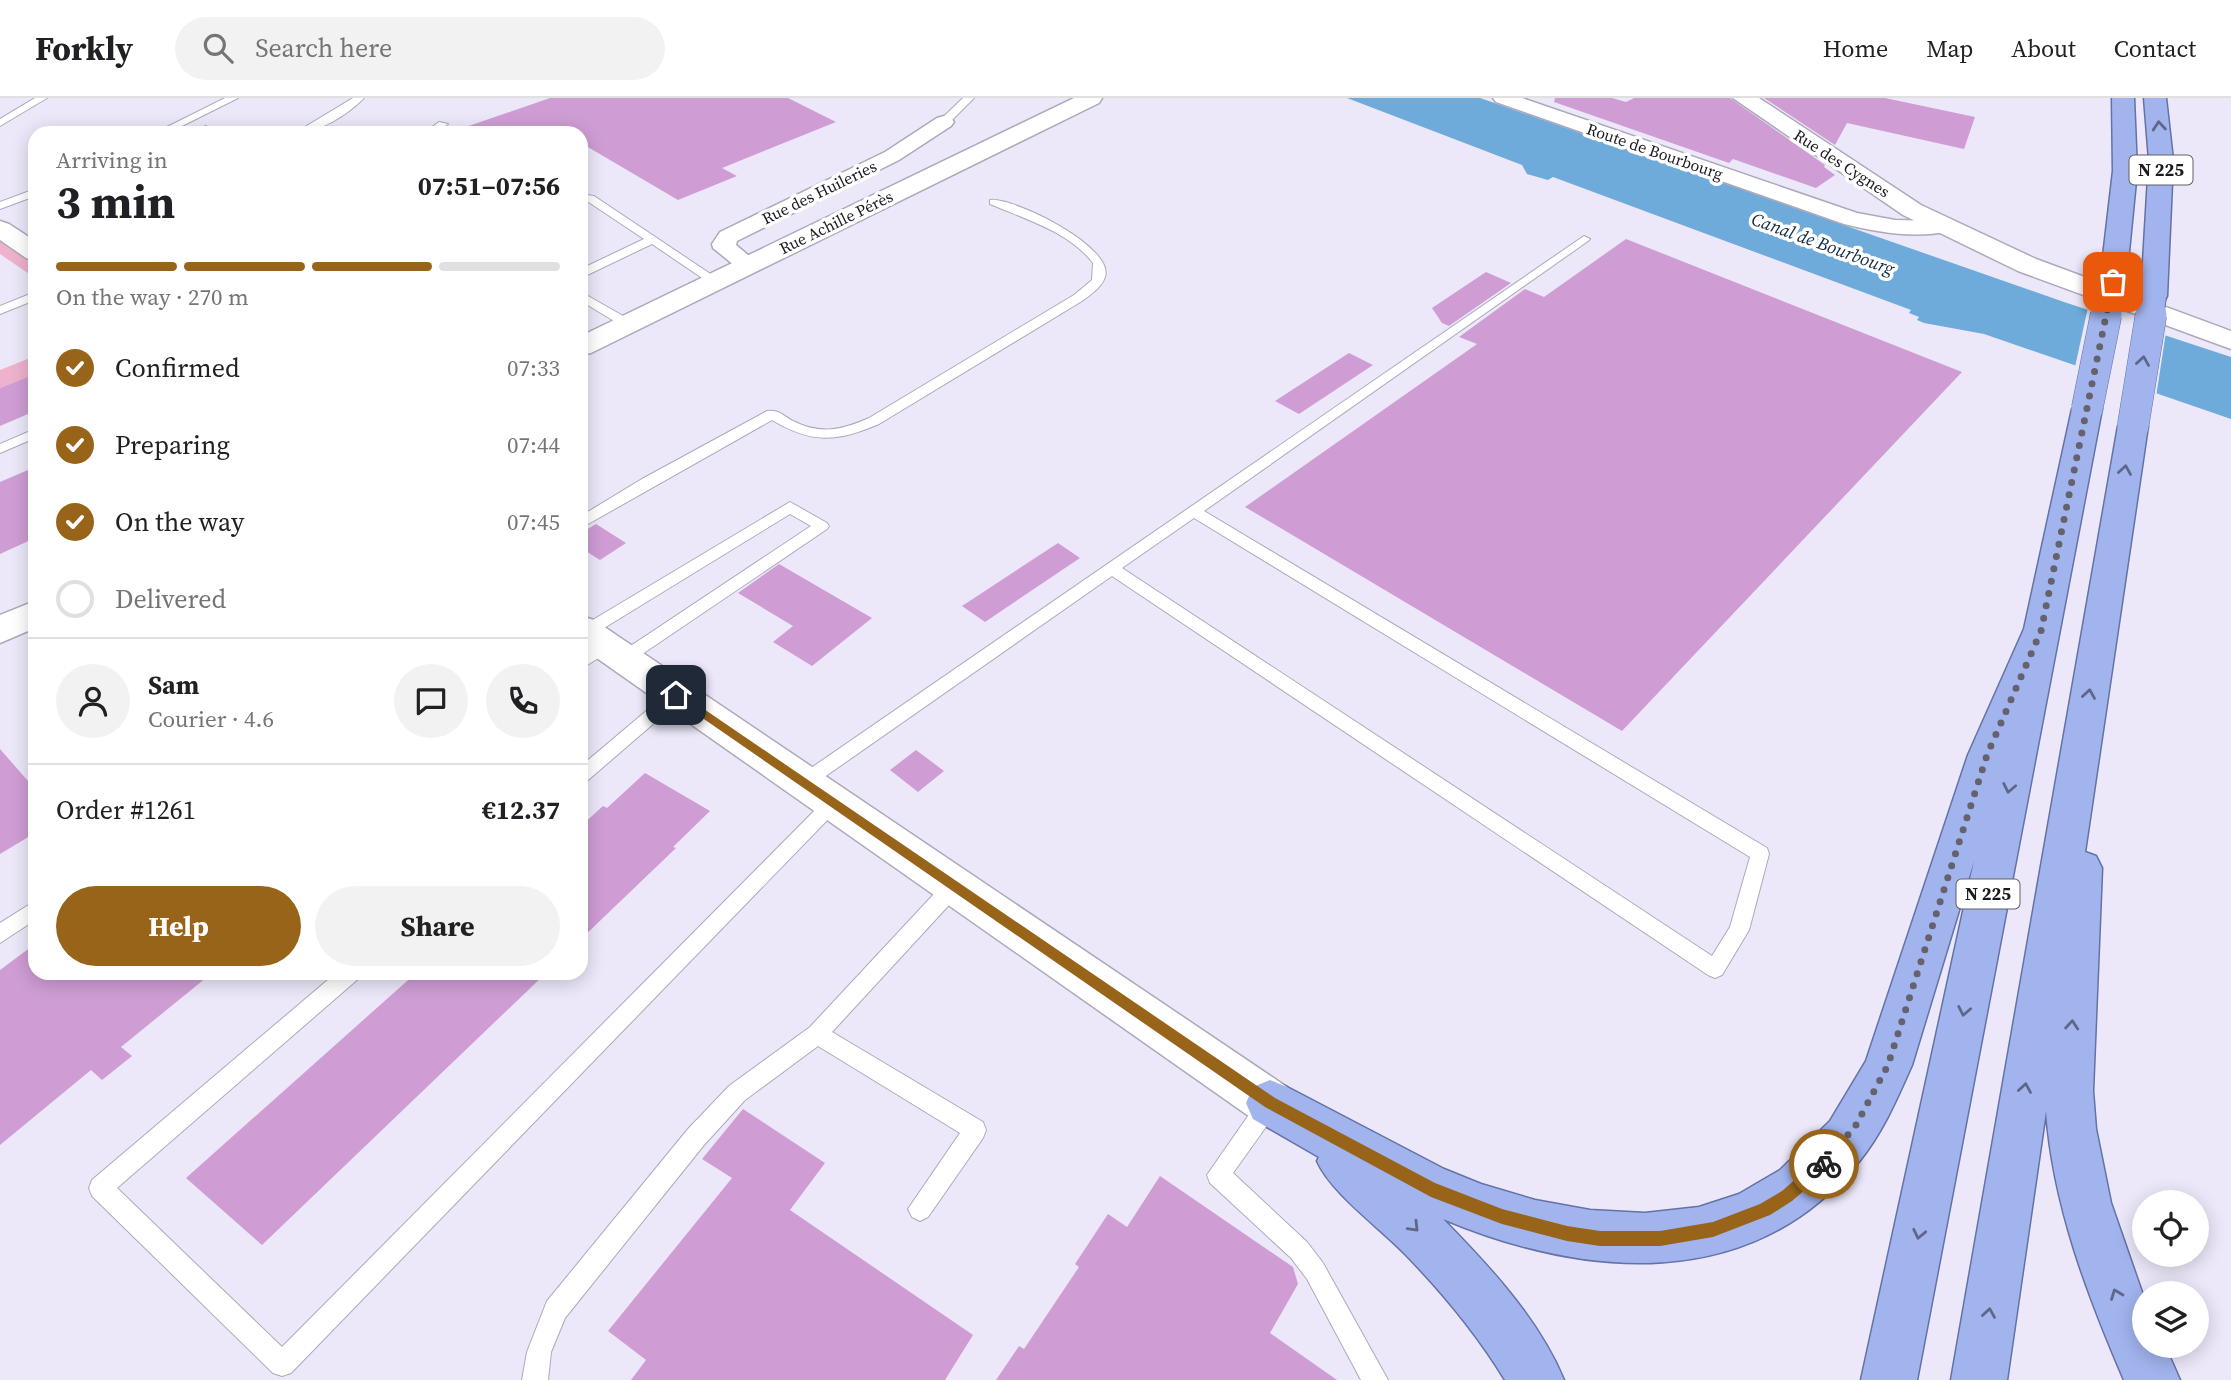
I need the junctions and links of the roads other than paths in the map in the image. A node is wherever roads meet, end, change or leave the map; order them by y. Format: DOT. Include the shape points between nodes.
graph roads {
  1 [pos="42,98"];
  2 [pos="233,98"];
  3 [pos="359,98"];
  4 [pos="969,98"];
  5 [pos="1091,98"];
  6 [pos="1503,98"];
  7 [pos="1744,98"];
  8 [pos="2123,98"];
  9 [pos="2155,98"];
  10 [pos="944,122"];
  11 [pos="0,123"];
  12 [pos="443,124"];
  13 [pos="175,126"];
  14 [pos="314,126"];
  15 [pos="440,126"];
  16 [pos="28,195"];
  17 [pos="588,198"];
  18 [pos="994,202"];
  19 [pos="1808,204"];
  20 [pos="0,206"];
  21 [pos="1912,210"];
  22 [pos="1941,226"];
  23 [pos="0,229"];
  24 [pos="654,239"];
  25 [pos="1584,239"];
  26 [pos="28,248"];
  27 [pos="748,265"];
  28 [pos="588,271"];
  29 [pos="715,281"];
  30 [pos="28,299"];
  31 [pos="588,300"];
  32 [pos="0,310"];
  33 [pos="628,324"];
  34 [pos="2231,341"];
  35 [pos="588,344"];
  36 [pos="28,436"];
  37 [pos="0,449"];
  38 [pos="1193,511"];
  39 [pos="588,519"];
  40 [pos="1111,568"];
  41 [pos="28,616"];
  42 [pos="0,630"];
  43 [pos="2041,631"];
  44 [pos="595,646"];
  45 [pos="676,695"];
  46 [pos="2081,741"];
  47 [pos="588,770"];
  48 [pos="818,792"];
  49 [pos="954,886"];
  50 [pos="28,914"];
  51 [pos="0,934"];
  52 [pos="343,980"];
  53 [pos="817,1034"];
  54 [pos="1270,1103"];
  55 [pos="920,1209"];
  56 [pos="535,1380"];
  57 [pos="1375,1380"];
  58 [pos="1536,1380"];
  59 [pos="1889,1380"];
  60 [pos="1979,1380"];
  61 [pos="2152,1380"];
  1 -- 11 [label="lane"];
  2 -- 13 [label="lane"];
  3 -- 14 [label="lane"];
  4 -- 10 [label="lane"];
  5 -- 27 [label="street, Rue Achille Pérès"];
  6 -- 19 [label="street, Route de Bourbourg"];
  7 -- 21 [label="street, Rue des Cygnes"];
  8 -- 43 [label="highway, N 225, bridge" via="2125,171 2113,282"];
  46 -- 9 [label="highway, N 225, one-way, bridge" via="2154,296 2161,160"];
  10 -- 27 [label="street, Rue des Huileries" via="892,156 728,237 725,247"];
  12 -- 15 [label="lane"];
  16 -- 20 [label="lane"];
  17 -- 24 [label="lane"];
  18 -- 39 [label="lane" via="1086,246 1099,262 1096,283 874,421 848,432 821,436 800,432 772,414"];
  19 -- 21 [label="street, Route de Bourbourg" via="1859,213"];
  19 -- 22 [label="street, Route de Bourbourg" via="1875,225"];
  21 -- 22 [label="street, Rue des Cygnes"];
  22 -- 34 [label="street, Rue des Cygnes" via="2046,273"];
  23 -- 26 [label="street"];
  24 -- 28 [label="lane"];
  24 -- 29 [label="lane"];
  25 -- 38 [label="lane"];
  27 -- 29 [label="street, Rue Achille Pérès"];
  29 -- 33 [label="street, Rue Achille Pérès"];
  30 -- 32 [label="lane"];
  31 -- 33 [label="lane"];
  33 -- 35 [label="street, Rue Achille Pérès"];
  36 -- 37 [label="lane"];
  38 -- 40 [label="lane"];
  38 -- 40 [label="lane" via="1760,854 1739,930 1716,968"];
  40 -- 48 [label="lane"];
  41 -- 42 [label="street"];
  43 -- 54 [label="highway" via="1987,755 1888,1065 1839,1147 1805,1182 1776,1203 1740,1221 1688,1235 1631,1240 1567,1233 1502,1216 1431,1189"];
  43 -- 59 [label="highway, N 225, one-way"];
  44 -- 44 [label="lane" via="822,526 790,508"];
  44 -- 45 [label="street"];
  45 -- 47 [label="lane"];
  45 -- 48 [label="street"];
  60 -- 46 [label="highway, N 225, one-way"];
  61 -- 46 [label="highway, one-way" via="2096,1239 2071,1118"];
  48 -- 49 [label="street"];
  48 -- 52 [label="lane" via="282,1364 100,1188"];
  49 -- 53 [label="lane"];
  49 -- 54 [label="street"];
  50 -- 51 [label="lane"];
  53 -- 55 [label="lane" via="975,1130"];
  53 -- 56 [label="lane" via="758,1076 719,1112 577,1281 546,1331"];
  54 -- 57 [label="lane" via="1218,1175 1299,1250"];
  54 -- 58 [label="highway, one-way" via="1411,1224 1486,1307"];
}
